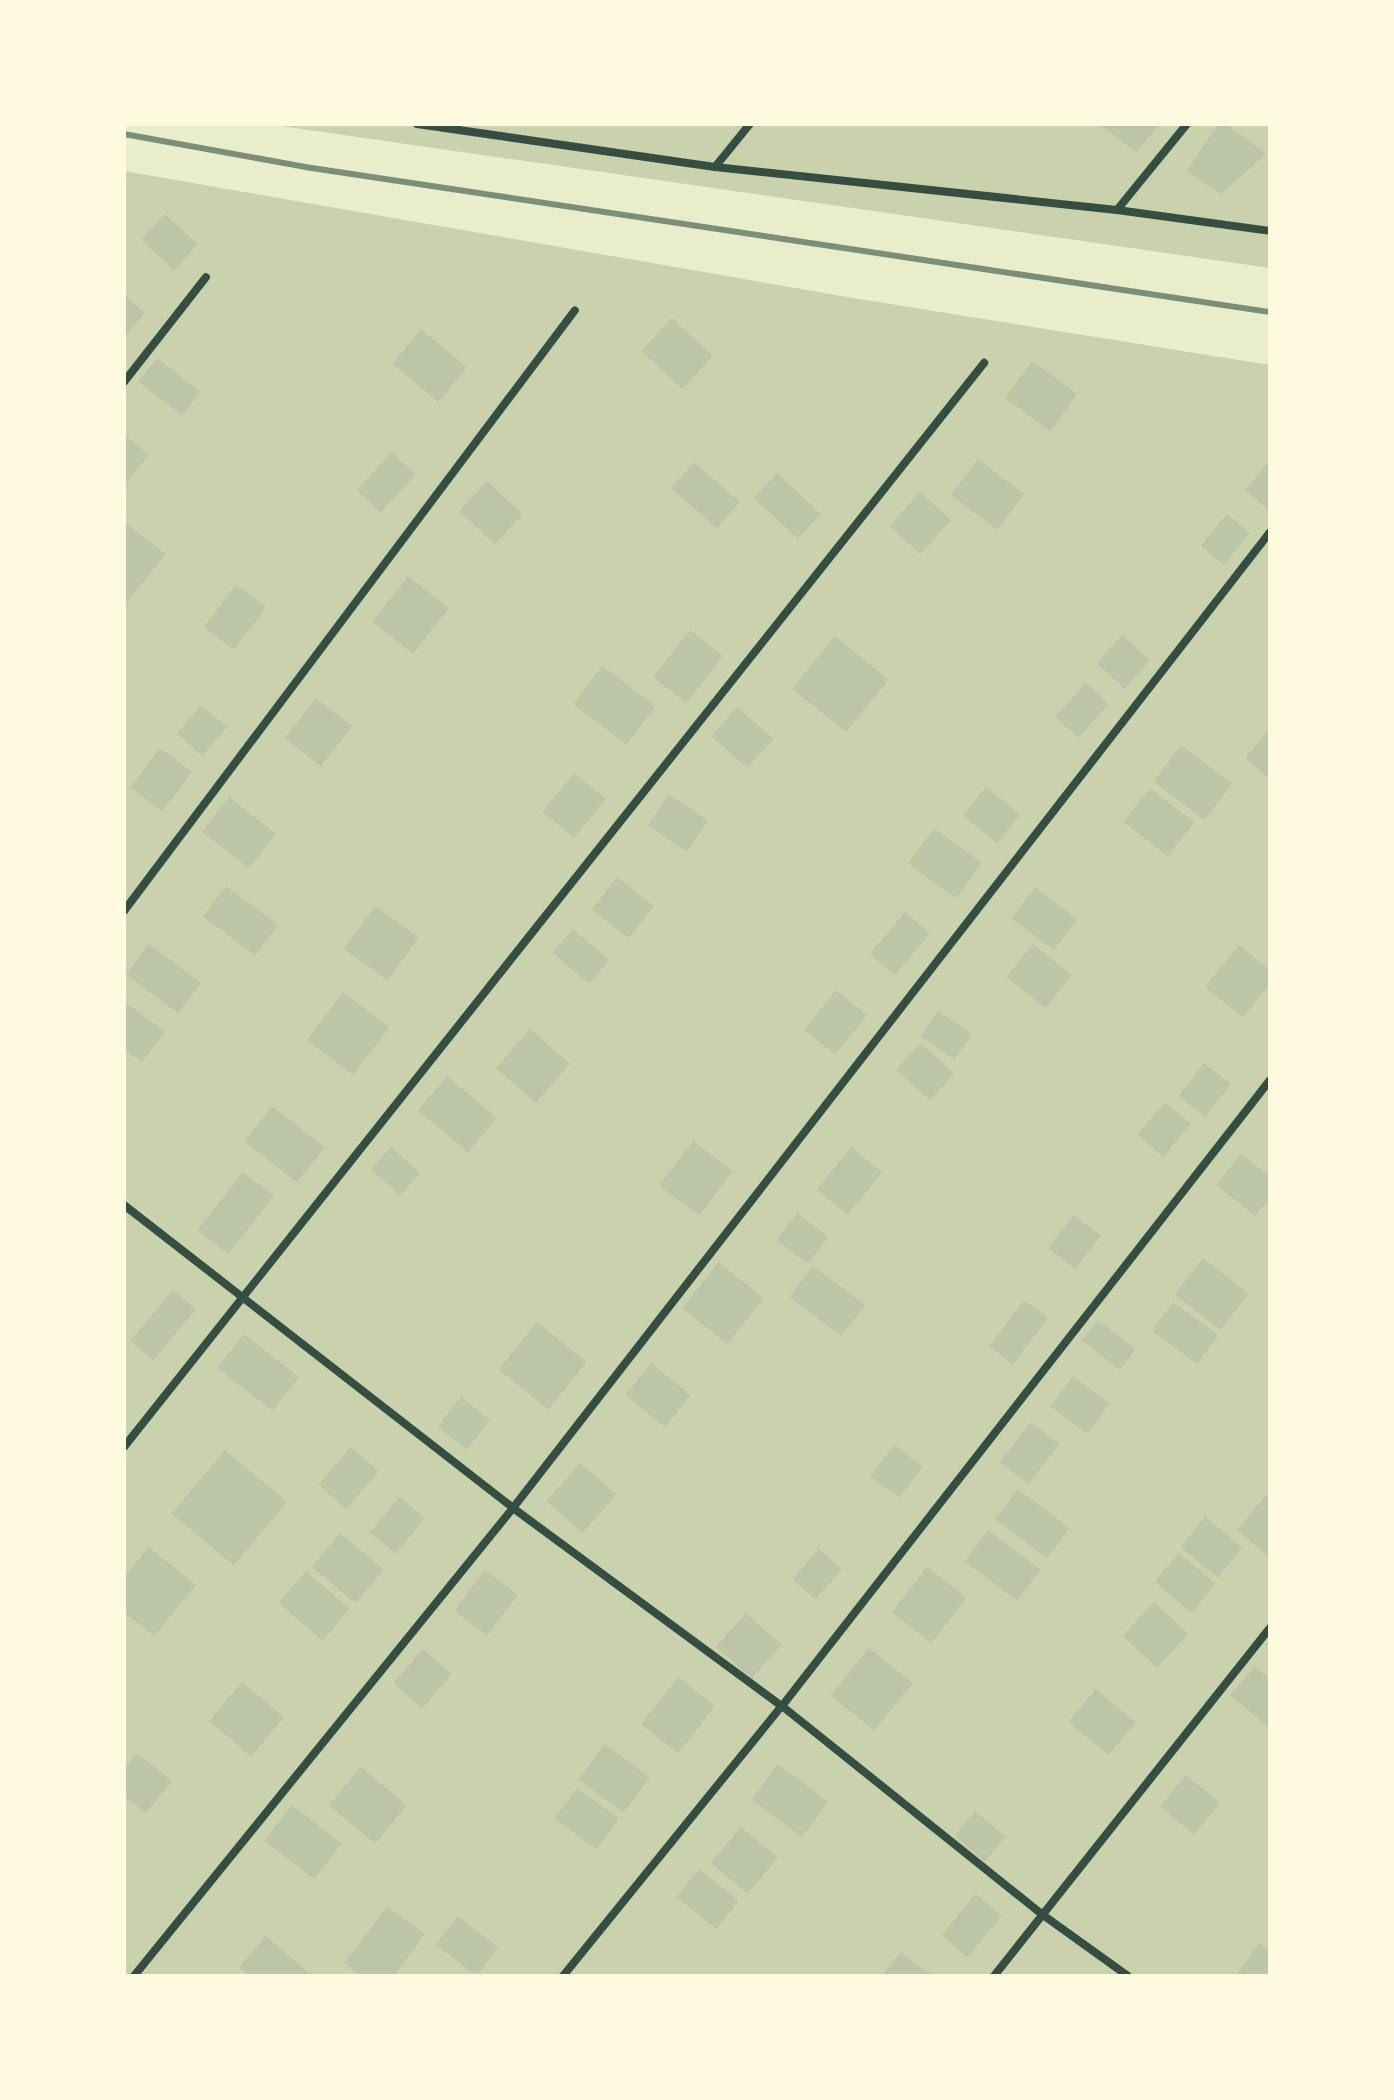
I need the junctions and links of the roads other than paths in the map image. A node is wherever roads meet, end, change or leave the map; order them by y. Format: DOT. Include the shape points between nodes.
graph roads {
  1 [pos="417,124"];
  2 [pos="750,124"];
  3 [pos="1187,124"];
  4 [pos="715,167"];
  5 [pos="1117,210"];
  6 [pos="1270,231"];
  7 [pos="206,277"];
  8 [pos="575,310"];
  9 [pos="984,363"];
  10 [pos="124,382"];
  11 [pos="1270,532"];
  12 [pos="124,911"];
  13 [pos="1270,1080"];
  14 [pos="124,1205"];
  15 [pos="242,1300"];
  16 [pos="124,1447"];
  17 [pos="513,1508"];
  18 [pos="1270,1628"];
  19 [pos="782,1706"];
  20 [pos="1043,1915"];
  21 [pos="134,1976"];
  22 [pos="563,1976"];
  23 [pos="994,1976"];
  24 [pos="1128,1976"];
  1 -- 4 [label="street"];
  2 -- 4 [label="street"];
  3 -- 5 [label="street"];
  4 -- 5 [label="street"];
  5 -- 6 [label="street"];
  7 -- 10 [label="street"];
  8 -- 12 [label="street"];
  9 -- 15 [label="street"];
  11 -- 17 [label="street"];
  13 -- 19 [label="street"];
  14 -- 15 [label="street"];
  15 -- 16 [label="street"];
  15 -- 17 [label="street"];
  17 -- 19 [label="street"];
  17 -- 21 [label="street"];
  18 -- 20 [label="street"];
  19 -- 20 [label="street"];
  19 -- 22 [label="street"];
  20 -- 23 [label="street"];
  20 -- 24 [label="street"];
}
